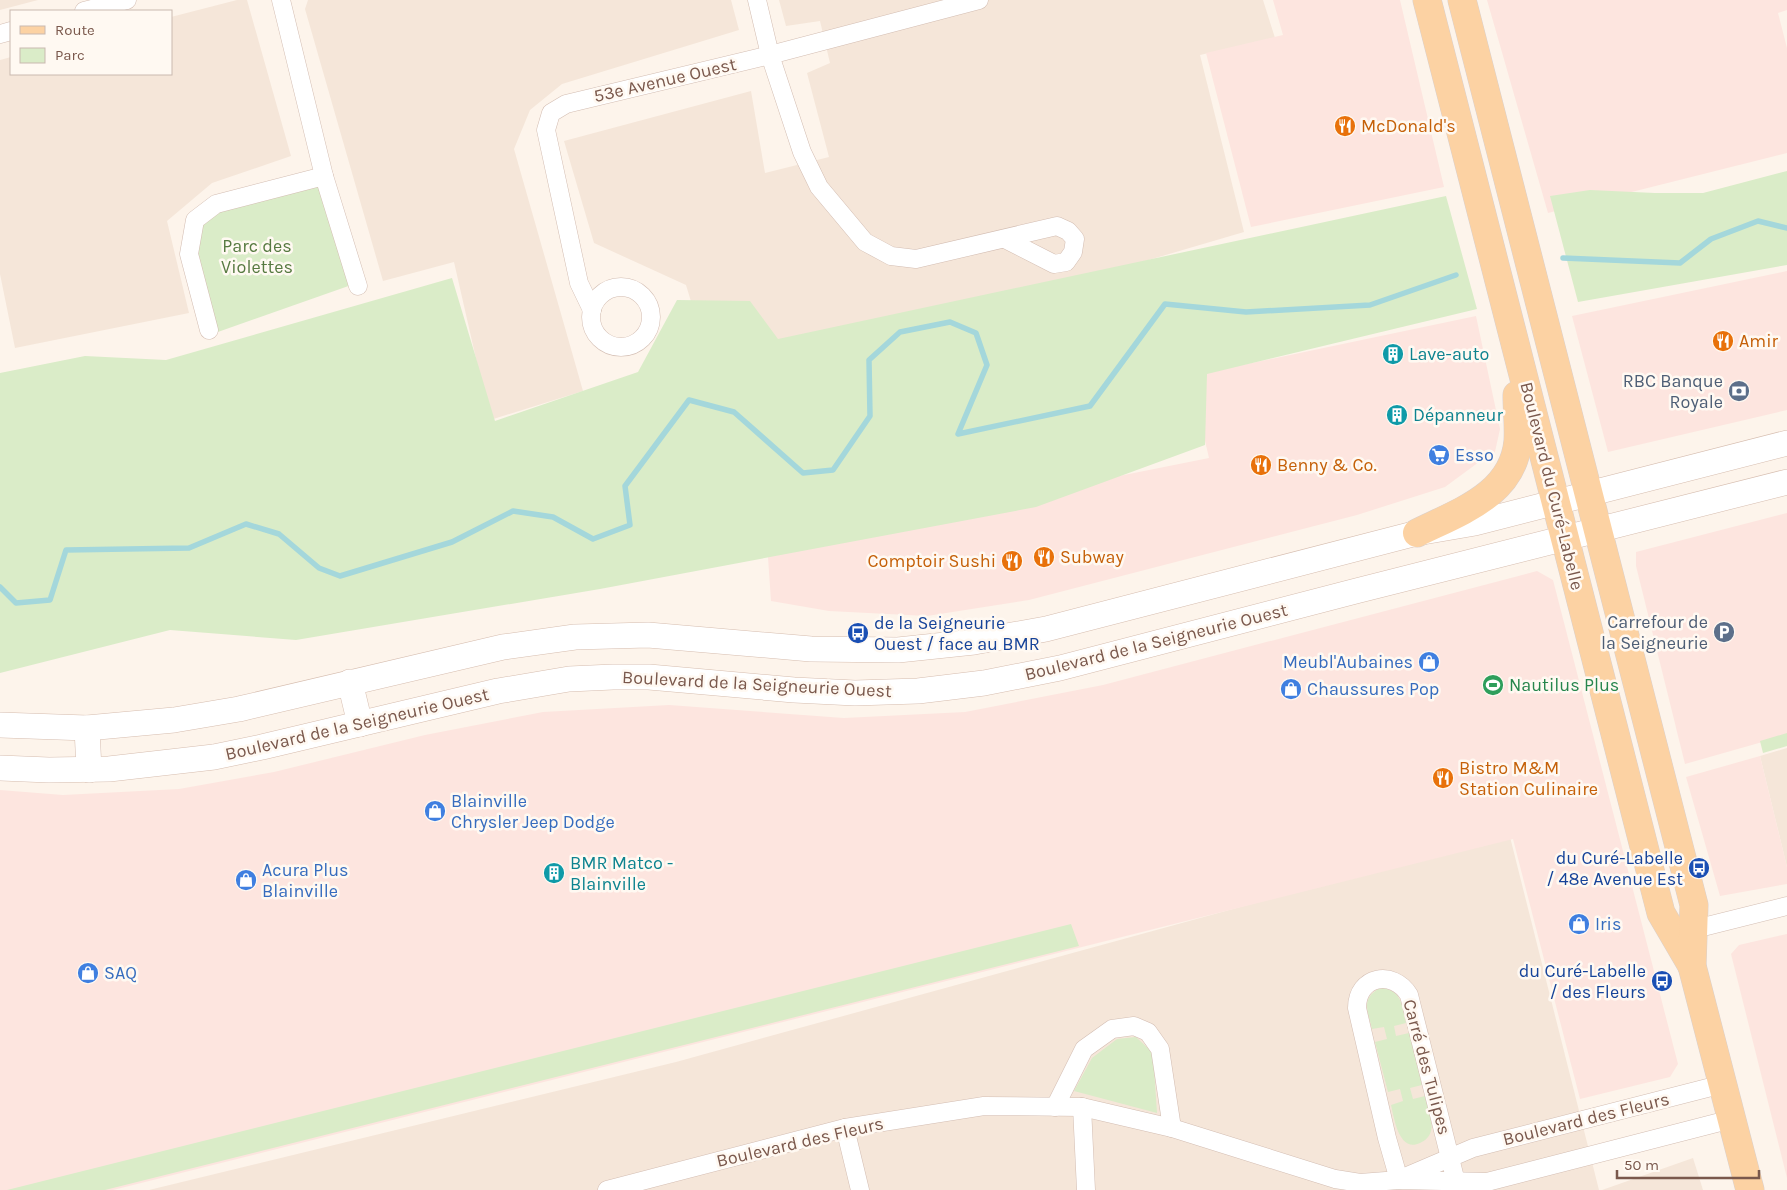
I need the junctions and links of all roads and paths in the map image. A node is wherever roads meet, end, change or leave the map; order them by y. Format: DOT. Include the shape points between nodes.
graph roads {
  1 [pos="127,0"];
  2 [pos="281,0"];
  3 [pos="757,0"];
  4 [pos="979,0"];
  5 [pos="1427,0"];
  6 [pos="1462,0"];
  7 [pos="88,10"];
  8 [pos="770,55"];
  9 [pos="324,176"];
  10 [pos="1005,239"];
  11 [pos="358,286"];
  12 [pos="592,310"];
  13 [pos="209,330"];
  14 [pos="1516,346"];
  15 [pos="1787,443"];
  16 [pos="1787,482"];
  17 [pos="1588,494"];
  18 [pos="1556,502"];
  19 [pos="1597,531"];
  20 [pos="1417,533"];
  21 [pos="1565,538"];
  22 [pos="811,649"];
  23 [pos="350,682"];
  24 [pos="810,691"];
  25 [pos="0,724"];
  26 [pos="360,724"];
  27 [pos="87,728"];
  28 [pos="0,768"];
  29 [pos="88,770"];
  30 [pos="1787,906"];
  31 [pos="1683,932"];
  32 [pos="1723,1084"];
  33 [pos="1055,1107"];
  34 [pos="1082,1107"];
  35 [pos="1732,1119"];
  36 [pos="845,1128"];
  37 [pos="1172,1128"];
  38 [pos="1450,1158"];
  39 [pos="1399,1180"];
  40 [pos="1456,1182"];
  41 [pos="648,1185"];
  42 [pos="1344,1186"];
  43 [pos="1487,1186"];
  44 [pos="607,1190"];
  45 [pos="860,1190"];
  46 [pos="1086,1190"];
  47 [pos="1750,1190"];
  1 -- 7 [label="street"];
  2 -- 9 [label="street"];
  3 -- 8 [label="street"];
  4 -- 8 [label="street, 53e Avenue Ouest"];
  5 -- 14 [label="main road, Boulevard du Curé-Labelle"];
  6 -- 17 [label="main road, Boulevard du Curé-Labelle"];
  8 -- 10 [label="street" via="802,152 819,187 865,242 891,256 916,259"];
  8 -- 12 [label="street, 53e Avenue Ouest" via="566,104 551,112 546,130 579,283"];
  9 -- 11 [label="street"];
  9 -- 13 [label="street" via="216,204 195,220 189,254"];
  14 -- 18 [label="main road, Boulevard du Curé-Labelle"];
  14 -- 20 [label="main road" via="1518,436 1512,467 1490,495"];
  15 -- 17 [label="main road"];
  16 -- 19 [label="main road, Boulevard de la Seigneurie Ouest"];
  17 -- 18 [label="main road"];
  17 -- 19 [label="main road, Boulevard du Curé-Labelle"];
  18 -- 20 [label="main road" via="1475,523"];
  18 -- 21 [label="main road, Boulevard du Curé-Labelle"];
  19 -- 21 [label="main road, Boulevard de la Seigneurie Ouest"];
  19 -- 31 [label="main road, Boulevard du Curé-Labelle" via="1694,905"];
  20 -- 22 [label="main road" via="1015,635 908,649"];
  21 -- 24 [label="main road, Boulevard de la Seigneurie Ouest" via="1025,676 918,691"];
  21 -- 31 [label="main road, Boulevard du Curé-Labelle" via="1661,914"];
  22 -- 23 [label="main road" via="648,635 575,637 503,647"];
  22 -- 24 [label="main road"];
  23 -- 26 [label="main road"];
  23 -- 27 [label="main road" via="215,714"];
  24 -- 26 [label="main road, Boulevard de la Seigneurie Ouest" via="649,677 582,678 498,691"];
  25 -- 27 [label="main road"];
  26 -- 29 [label="main road, Boulevard de la Seigneurie Ouest" via="214,757"];
  27 -- 29 [label="main road"];
  28 -- 29 [label="main road, Boulevard de la Seigneurie Ouest"];
  30 -- 31 [label="street"];
  31 -- 32 [label="main road, Boulevard du Curé-Labelle"];
  32 -- 35 [label="main road, Boulevard du Curé-Labelle"];
  32 -- 38 [label="street, Boulevard des Fleurs" via="1473,1148"];
  33 -- 34 [label="street, Boulevard des Fleurs"];
  33 -- 36 [label="street, Boulevard des Fleurs" via="984,1106"];
  33 -- 37 [label="street" via="1084,1050 1112,1029 1134,1026 1148,1032 1160,1048"];
  34 -- 37 [label="street, Boulevard des Fleurs"];
  34 -- 46 [label="street"];
  35 -- 43 [label="street, Boulevard des Fleurs"];
  35 -- 47 [label="main road, Boulevard du Curé-Labelle"];
  36 -- 41 [label="street, Boulevard des Fleurs"];
  36 -- 45 [label="street"];
  37 -- 42 [label="street, Boulevard des Fleurs" via="1278,1160"];
  38 -- 39 [label="street, Boulevard des Fleurs"];
  38 -- 39 [label="street, Carré des Tulipes" via="1409,995 1405,988 1392,981 1370,982 1359,993 1356,1008"];
  38 -- 40 [label="street, Carré des Tulipes"];
  38 -- 43 [label="street"];
  39 -- 40 [label="street, Boulevard des Fleurs"];
  39 -- 42 [label="street, Boulevard des Fleurs"];
  40 -- 43 [label="street, Boulevard des Fleurs"];
  41 -- 44 [label="street, Boulevard des Fleurs"];
}
